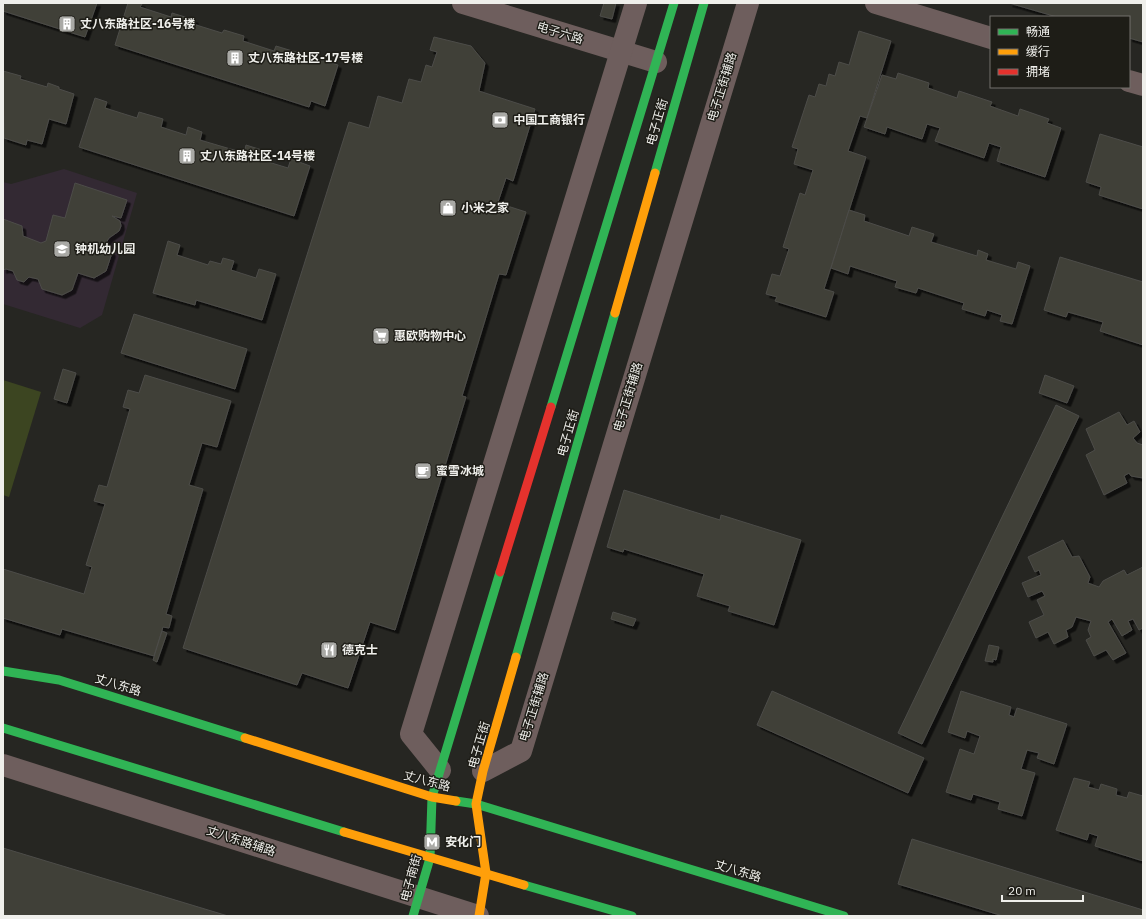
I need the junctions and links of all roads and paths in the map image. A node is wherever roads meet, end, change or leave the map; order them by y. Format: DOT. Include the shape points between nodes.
graph roads {
  1 [pos="463,3"];
  2 [pos="636,3"];
  3 [pos="674,3"];
  4 [pos="704,3"];
  5 [pos="748,3"];
  6 [pos="876,3"];
  7 [pos="990,38"];
  8 [pos="621,52"];
  9 [pos="656,62"];
  10 [pos="1130,81"];
  11 [pos="1143,85"];
  12 [pos="3,671"];
  13 [pos="3,728"];
  14 [pos="3,766"];
  15 [pos="440,770"];
  16 [pos="483,771"];
  17 [pos="432,797"];
  18 [pos="476,804"];
  19 [pos="430,858"];
  20 [pos="486,873"];
  21 [pos="416,907"];
  22 [pos="479,916"];
  23 [pos="632,916"];
  24 [pos="844,916"];
  1 -- 8 [label="street, 电子六路"];
  2 -- 8 [label="street"];
  3 -- 9 [label="main road, 电子正街"];
  4 -- 16 [label="main road, 电子正街"];
  5 -- 16 [label="street, 电子正街辅路" via="521,751"];
  6 -- 7 [label="street"];
  8 -- 9 [label="street, 电子六路"];
  8 -- 15 [label="street" via="411,734"];
  9 -- 15 [label="main road, 电子正街"];
  10 -- 11 [label="street"];
  12 -- 17 [label="main road, 丈八东路" via="59,680"];
  13 -- 19 [label="main road"];
  14 -- 21 [label="street, 丈八东路辅路"];
  15 -- 17 [label="main road, 电子正街"];
  16 -- 18 [label="main road, 电子正街"];
  17 -- 18 [label="main road, 丈八东路"];
  17 -- 19 [label="main road, 电子南街"];
  18 -- 20 [label="main road, 电子正街"];
  18 -- 24 [label="main road, 丈八东路"];
  19 -- 20 [label="main road"];
  19 -- 21 [label="main road, 电子南街"];
  20 -- 22 [label="main road"];
  20 -- 23 [label="main road"];
  21 -- 22 [label="street, 丈八东路辅路"];
}
